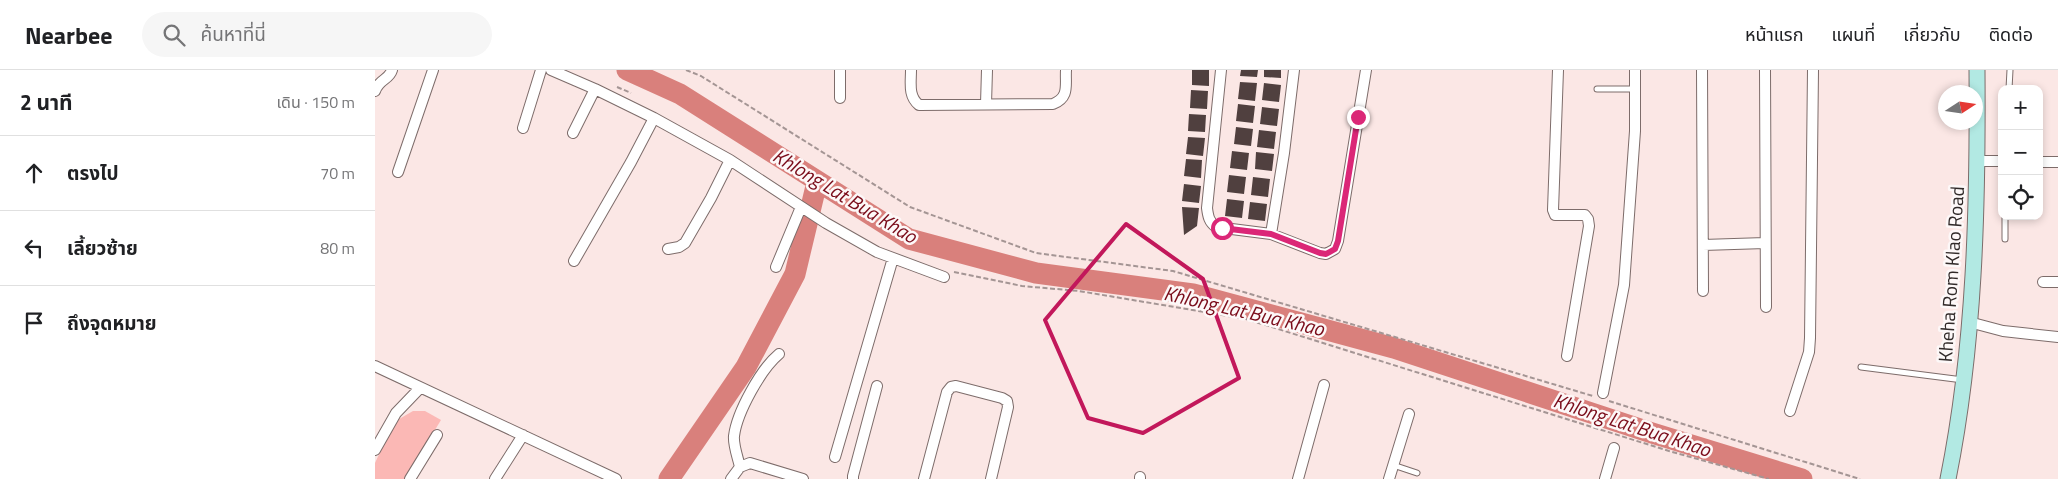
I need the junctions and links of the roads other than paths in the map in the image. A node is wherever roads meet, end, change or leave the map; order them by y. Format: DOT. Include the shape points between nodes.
graph roads {
  1 [pos="393,70"];
  2 [pos="433,70"];
  3 [pos="541,70"];
  4 [pos="551,70"];
  5 [pos="840,70"];
  6 [pos="911,70"];
  7 [pos="987,70"];
  8 [pos="1065,70"];
  9 [pos="1221,70"];
  10 [pos="1294,70"];
  11 [pos="1367,70"];
  12 [pos="1558,70"];
  13 [pos="1635,70"];
  14 [pos="1702,70"];
  15 [pos="1765,70"];
  16 [pos="1813,70"];
  17 [pos="1977,70"];
  18 [pos="2010,70"];
  19 [pos="2009,85"];
  20 [pos="595,89"];
  21 [pos="1597,89"];
  22 [pos="1635,89"];
  23 [pos="375,91"];
  24 [pos="840,98"];
  25 [pos="986,104"];
  26 [pos="653,118"];
  27 [pos="523,128"];
  28 [pos="573,133"];
  29 [pos="730,160"];
  30 [pos="1978,161"];
  31 [pos="1998,161"];
  32 [pos="2043,162"];
  33 [pos="2058,162"];
  34 [pos="398,172"];
  35 [pos="798,205"];
  36 [pos="2005,220"];
  37 [pos="1271,234"];
  38 [pos="2005,240"];
  39 [pos="1765,243"];
  40 [pos="1703,245"];
  41 [pos="668,249"];
  42 [pos="893,258"];
  43 [pos="574,261"];
  44 [pos="776,267"];
  45 [pos="946,274"];
  46 [pos="2043,282"];
  47 [pos="2058,282"];
  48 [pos="1703,291"];
  49 [pos="1766,306"];
  50 [pos="1969,322"];
  51 [pos="2058,337"];
  52 [pos="779,354"];
  53 [pos="1567,356"];
  54 [pos="375,366"];
  55 [pos="1861,367"];
  56 [pos="1963,380"];
  57 [pos="1324,385"];
  58 [pos="877,386"];
  59 [pos="420,388"];
  60 [pos="1601,396"];
  61 [pos="1790,411"];
  62 [pos="1409,414"];
  63 [pos="523,434"];
  64 [pos="437,435"];
  65 [pos="1614,448"];
  66 [pos="375,450"];
  67 [pos="835,457"];
  68 [pos="1393,465"];
  69 [pos="740,467"];
  70 [pos="1417,473"];
  71 [pos="1949,476"];
  72 [pos="410,479"];
  73 [pos="495,479"];
  74 [pos="616,479"];
  75 [pos="731,479"];
  76 [pos="803,479"];
  77 [pos="853,479"];
  78 [pos="924,479"];
  79 [pos="991,479"];
  80 [pos="1298,479"];
  81 [pos="1389,479"];
  82 [pos="1605,479"];
  1 -- 23 [label="street" via="377,84"];
  2 -- 34 [label="street"];
  3 -- 27 [label="street"];
  4 -- 20 [label="street"];
  5 -- 24 [label="street"];
  6 -- 25 [label="street" via="911,94 919,105"];
  7 -- 25 [label="street"];
  8 -- 25 [label="street" via="1065,94 1053,104"];
  9 -- 37 [label="street" via="1208,216 1216,227"];
  10 -- 37 [label="street"];
  11 -- 37 [label="street" via="1335,249 1326,254 1320,253"];
  12 -- 53 [label="street" via="1553,210 1559,216 1585,215 1589,226"];
  13 -- 22 [label="street"];
  14 -- 40 [label="street"];
  15 -- 39 [label="street"];
  16 -- 61 [label="street" via="1811,338"];
  17 -- 30 [label="street, Kheha Rom Klao Road"];
  18 -- 19 [label="lane"];
  20 -- 26 [label="street"];
  20 -- 28 [label="street"];
  21 -- 22 [label="lane"];
  22 -- 60 [label="street" via="1624,285"];
  26 -- 29 [label="street"];
  26 -- 43 [label="street"];
  29 -- 35 [label="street"];
  29 -- 41 [label="street" via="685,243"];
  30 -- 31 [label="street"];
  30 -- 50 [label="street, Kheha Rom Klao Road"];
  32 -- 33 [label="street"];
  35 -- 42 [label="street" via="877,252"];
  35 -- 44 [label="street"];
  36 -- 38 [label="lane"];
  39 -- 40 [label="street"];
  39 -- 49 [label="street"];
  40 -- 48 [label="street"];
  42 -- 45 [label="street"];
  42 -- 67 [label="street"];
  46 -- 47 [label="street"];
  50 -- 51 [label="street" via="2003,331"];
  50 -- 56 [label="street, Kheha Rom Klao Road"];
  52 -- 69 [label="street" via="770,361 745,401 734,436"];
  54 -- 59 [label="street"];
  55 -- 56 [label="lane"];
  56 -- 71 [label="street, Kheha Rom Klao Road"];
  57 -- 80 [label="street"];
  58 -- 77 [label="street"];
  59 -- 63 [label="street"];
  59 -- 66 [label="street" via="396,413"];
  62 -- 68 [label="street"];
  63 -- 73 [label="street"];
  63 -- 74 [label="street"];
  64 -- 72 [label="street"];
  65 -- 82 [label="street"];
  68 -- 70 [label="lane"];
  68 -- 81 [label="street"];
  69 -- 75 [label="street"];
  69 -- 76 [label="street" via="750,463"];
  78 -- 79 [label="street" via="947,392 956,386 1007,401"];
}
